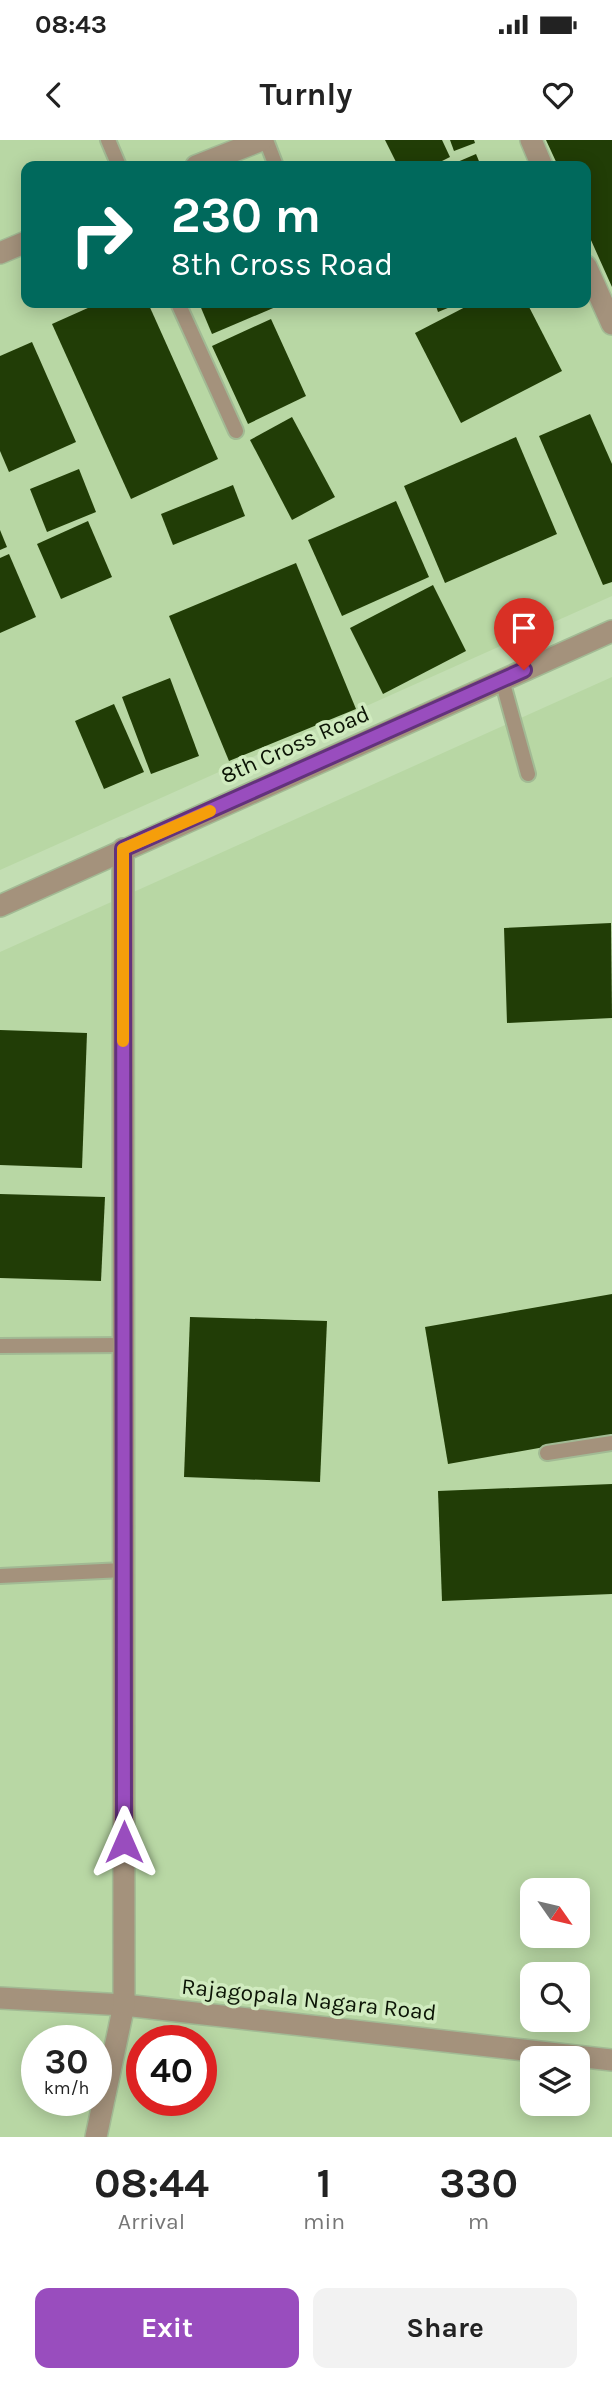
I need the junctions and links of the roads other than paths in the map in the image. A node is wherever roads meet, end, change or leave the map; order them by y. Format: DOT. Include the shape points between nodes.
graph roads {
  1 [pos="108,140"];
  2 [pos="264,140"];
  3 [pos="531,140"];
  4 [pos="117,161"];
  5 [pos="209,161"];
  6 [pos="274,161"];
  7 [pos="540,161"];
  8 [pos="21,244"];
  9 [pos="0,253"];
  10 [pos="591,276"];
  11 [pos="180,308"];
  12 [pos="612,324"];
  13 [pos="236,431"];
  14 [pos="612,632"];
  15 [pos="502,680"];
  16 [pos="528,774"];
  17 [pos="123,849"];
  18 [pos="0,906"];
  19 [pos="123,1345"];
  20 [pos="0,1346"];
  21 [pos="612,1443"];
  22 [pos="547,1452"];
  23 [pos="123,1570"];
  24 [pos="0,1576"];
  25 [pos="0,1998"];
  26 [pos="124,2005"];
  27 [pos="612,2060"];
  28 [pos="96,2137"];
  1 -- 4 [label="lane"];
  2 -- 5 [label="street"];
  2 -- 6 [label="lane"];
  3 -- 7 [label="street"];
  8 -- 9 [label="street"];
  10 -- 12 [label="street"];
  11 -- 13 [label="lane"];
  14 -- 15 [label="street, 8th Cross Road"];
  15 -- 16 [label="lane"];
  15 -- 17 [label="street, 8th Cross Road"];
  17 -- 18 [label="street, 8th Cross Road"];
  17 -- 19 [label="street"];
  19 -- 20 [label="lane"];
  19 -- 23 [label="street"];
  21 -- 22 [label="lane"];
  23 -- 24 [label="lane"];
  23 -- 26 [label="street"];
  25 -- 26 [label="street, Rajagopala Nagara Road"];
  26 -- 27 [label="street, Rajagopala Nagara Road"];
  26 -- 28 [label="street"];
}
